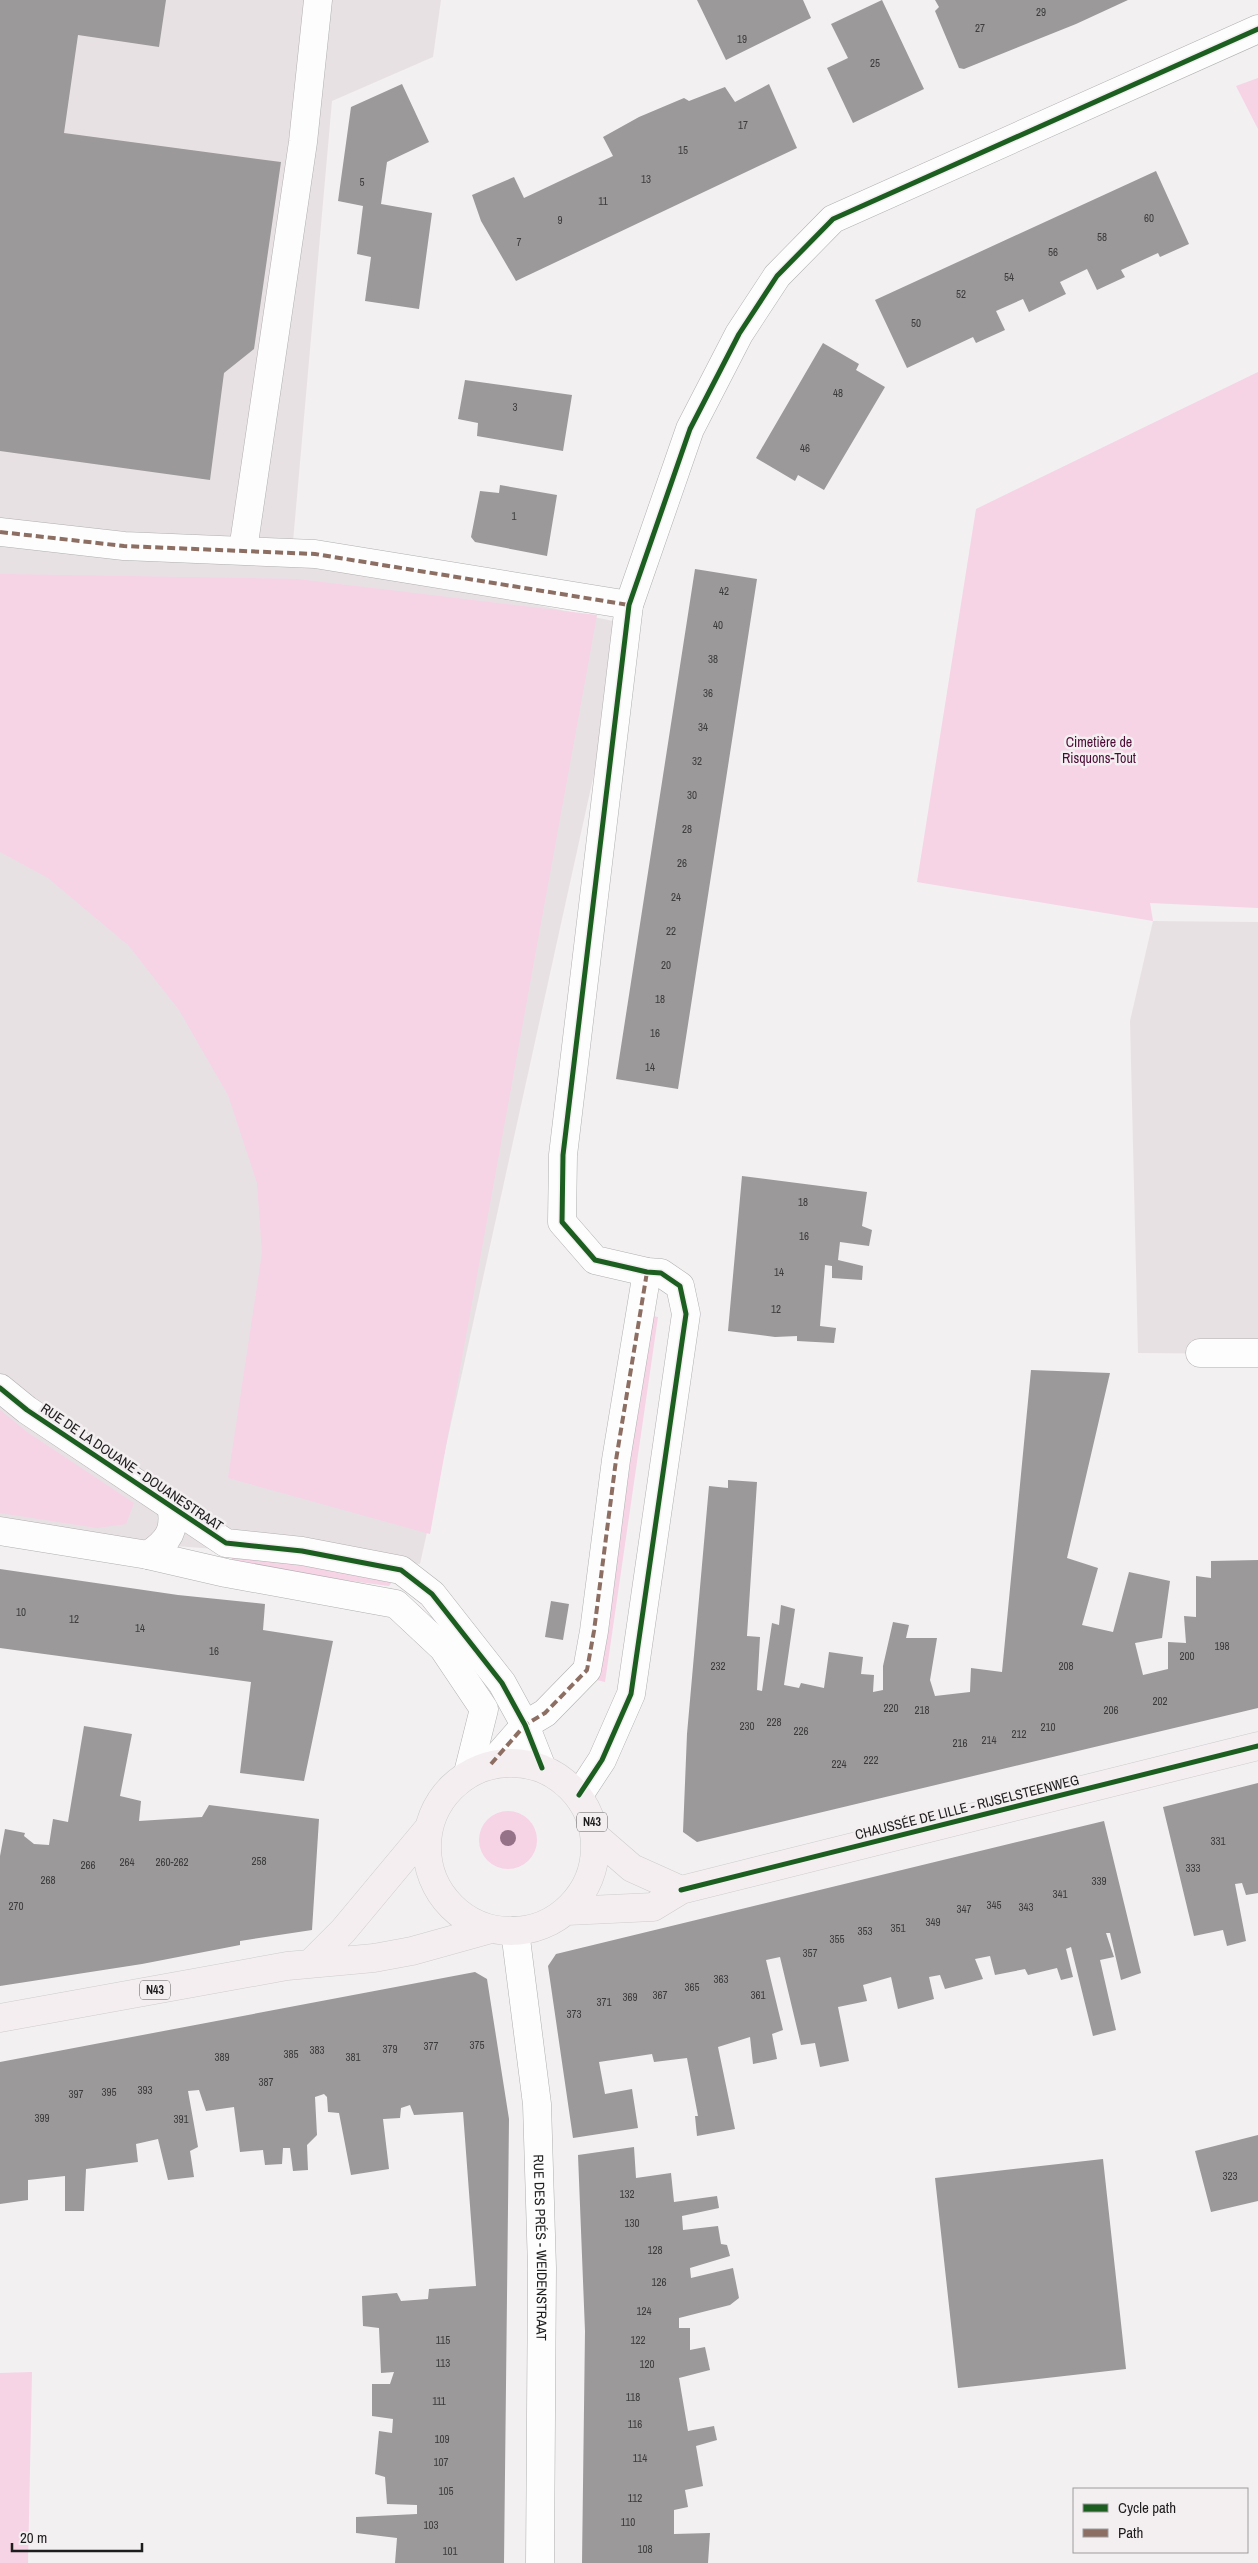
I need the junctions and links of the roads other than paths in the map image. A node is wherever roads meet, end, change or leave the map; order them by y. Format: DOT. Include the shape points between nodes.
graph roads {
  1 [pos="318,0"];
  2 [pos="1258,29"];
  3 [pos="0,532"];
  4 [pos="243,550"];
  5 [pos="629,604"];
  6 [pos="647,1272"];
  7 [pos="1200,1353"];
  8 [pos="1258,1354"];
  9 [pos="0,1388"];
  10 [pos="170,1505"];
  11 [pos="0,1531"];
  12 [pos="148,1555"];
  13 [pos="525,1725"];
  14 [pos="1258,1746"];
  15 [pos="542,1768"];
  16 [pos="479,1769"];
  17 [pos="578,1796"];
  18 [pos="428,1829"];
  19 [pos="595,1836"];
  20 [pos="681,1890"];
  21 [pos="567,1911"];
  22 [pos="503,1930"];
  23 [pos="311,1963"];
  24 [pos="0,2018"];
  25 [pos="540,2563"];
  1 -- 4 [label="street" via="302,142"];
  2 -- 5 [label="street" via="833,219 777,276 721,369 690,429"];
  3 -- 4 [label="street" via="124,546"];
  4 -- 5 [label="street" via="314,554"];
  5 -- 6 [label="street" via="563,1156 562,1222 595,1260"];
  6 -- 13 [label="street" via="616,1460 587,1670 545,1713"];
  6 -- 17 [label="street" via="661,1273 680,1286 686,1314 631,1694 602,1760"];
  7 -- 8 [label="street"];
  9 -- 10 [label="street, RUE DE LA DOUANE - DOUANESTRAAT" via="27,1410"];
  10 -- 12 [label="street, RUE DE LA DOUANE - DOUANESTRAAT" via="174,1523 163,1545"];
  10 -- 13 [label="street, RUE DE LA DOUANE - DOUANESTRAAT" via="226,1542 302,1551 401,1570 432,1594 502,1683"];
  11 -- 12 [label="street"];
  12 -- 16 [label="street" via="396,1604 442,1648 484,1709"];
  13 -- 15 [label="street, RUE DE LA DOUANE - DOUANESTRAAT"];
  13 -- 16 [label="street"];
  14 -- 20 [label="main road, CHAUSSÉE DE LILLE - RIJSELSTEENWEG / N43"];
  15 -- 16 [label="main road, N43" via="517,1762"];
  15 -- 17 [label="main road, N43" via="562,1779"];
  16 -- 18 [label="main road" via="442,1797"];
  17 -- 19 [label="main road, N43" via="592,1822"];
  18 -- 22 [label="main road" via="427,1861 439,1892 462,1915"];
  18 -- 23 [label="main road" via="344,1931"];
  19 -- 20 [label="main road, N43" via="632,1868"];
  19 -- 21 [label="main road, N43" via="596,1852 588,1884"];
  20 -- 21 [label="main road, CHAUSSÉE DE LILLE - RIJSELSTEENWEG / N43" via="653,1907"];
  21 -- 22 [label="main road, N43" via="543,1926"];
  22 -- 23 [label="main road, N43" via="412,1952"];
  22 -- 25 [label="street, RUE DES PRÉS - WEIDENSTRAAT" via="537,2104 542,2268"];
  23 -- 24 [label="main road, N43"];
}
